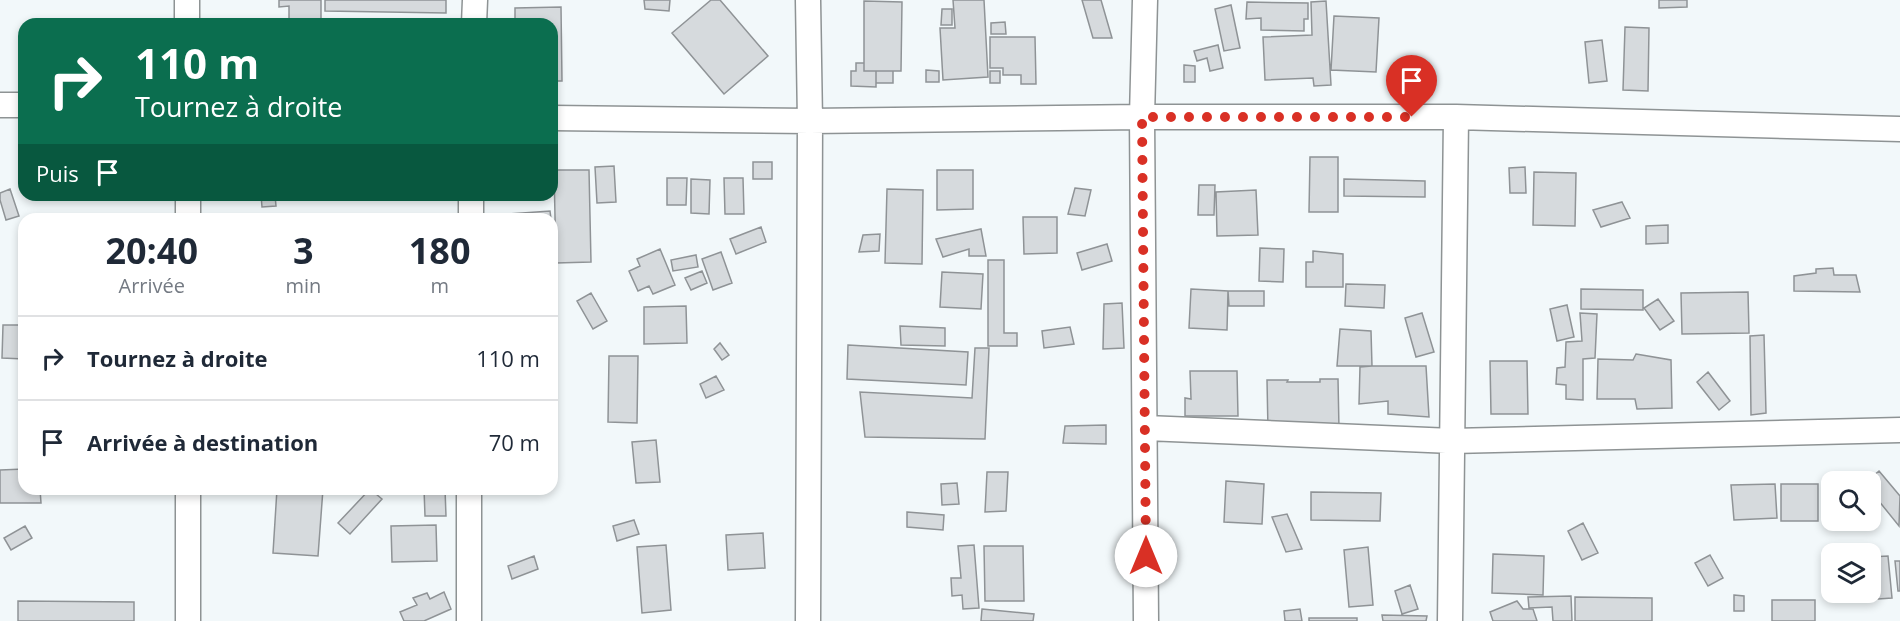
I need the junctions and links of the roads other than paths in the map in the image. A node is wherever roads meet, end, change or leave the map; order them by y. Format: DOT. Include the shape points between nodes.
graph roads {
  1 [pos="187,0"];
  2 [pos="475,0"];
  3 [pos="808,0"];
  4 [pos="1145,0"];
  5 [pos="187,18"];
  6 [pos="474,18"];
  7 [pos="0,105"];
  8 [pos="18,105"];
  9 [pos="1142,117"];
  10 [pos="1456,117"];
  11 [pos="558,118"];
  12 [pos="810,121"];
  13 [pos="1900,129"];
  14 [pos="1146,428"];
  15 [pos="1900,430"];
  16 [pos="1452,441"];
  17 [pos="188,495"];
  18 [pos="470,495"];
  19 [pos="188,621"];
  20 [pos="469,621"];
  21 [pos="808,621"];
  22 [pos="1146,621"];
  23 [pos="1450,621"];
  1 -- 5 [label="street"];
  2 -- 6 [label="street"];
  3 -- 12 [label="street"];
  4 -- 9 [label="street"];
  7 -- 8 [label="street"];
  9 -- 10 [label="street"];
  9 -- 12 [label="street"];
  9 -- 14 [label="street"];
  10 -- 13 [label="street"];
  10 -- 16 [label="street"];
  11 -- 12 [label="street"];
  12 -- 21 [label="street"];
  14 -- 16 [label="street"];
  14 -- 22 [label="street"];
  15 -- 16 [label="street"];
  16 -- 23 [label="street"];
  17 -- 19 [label="street"];
  18 -- 20 [label="street"];
}
